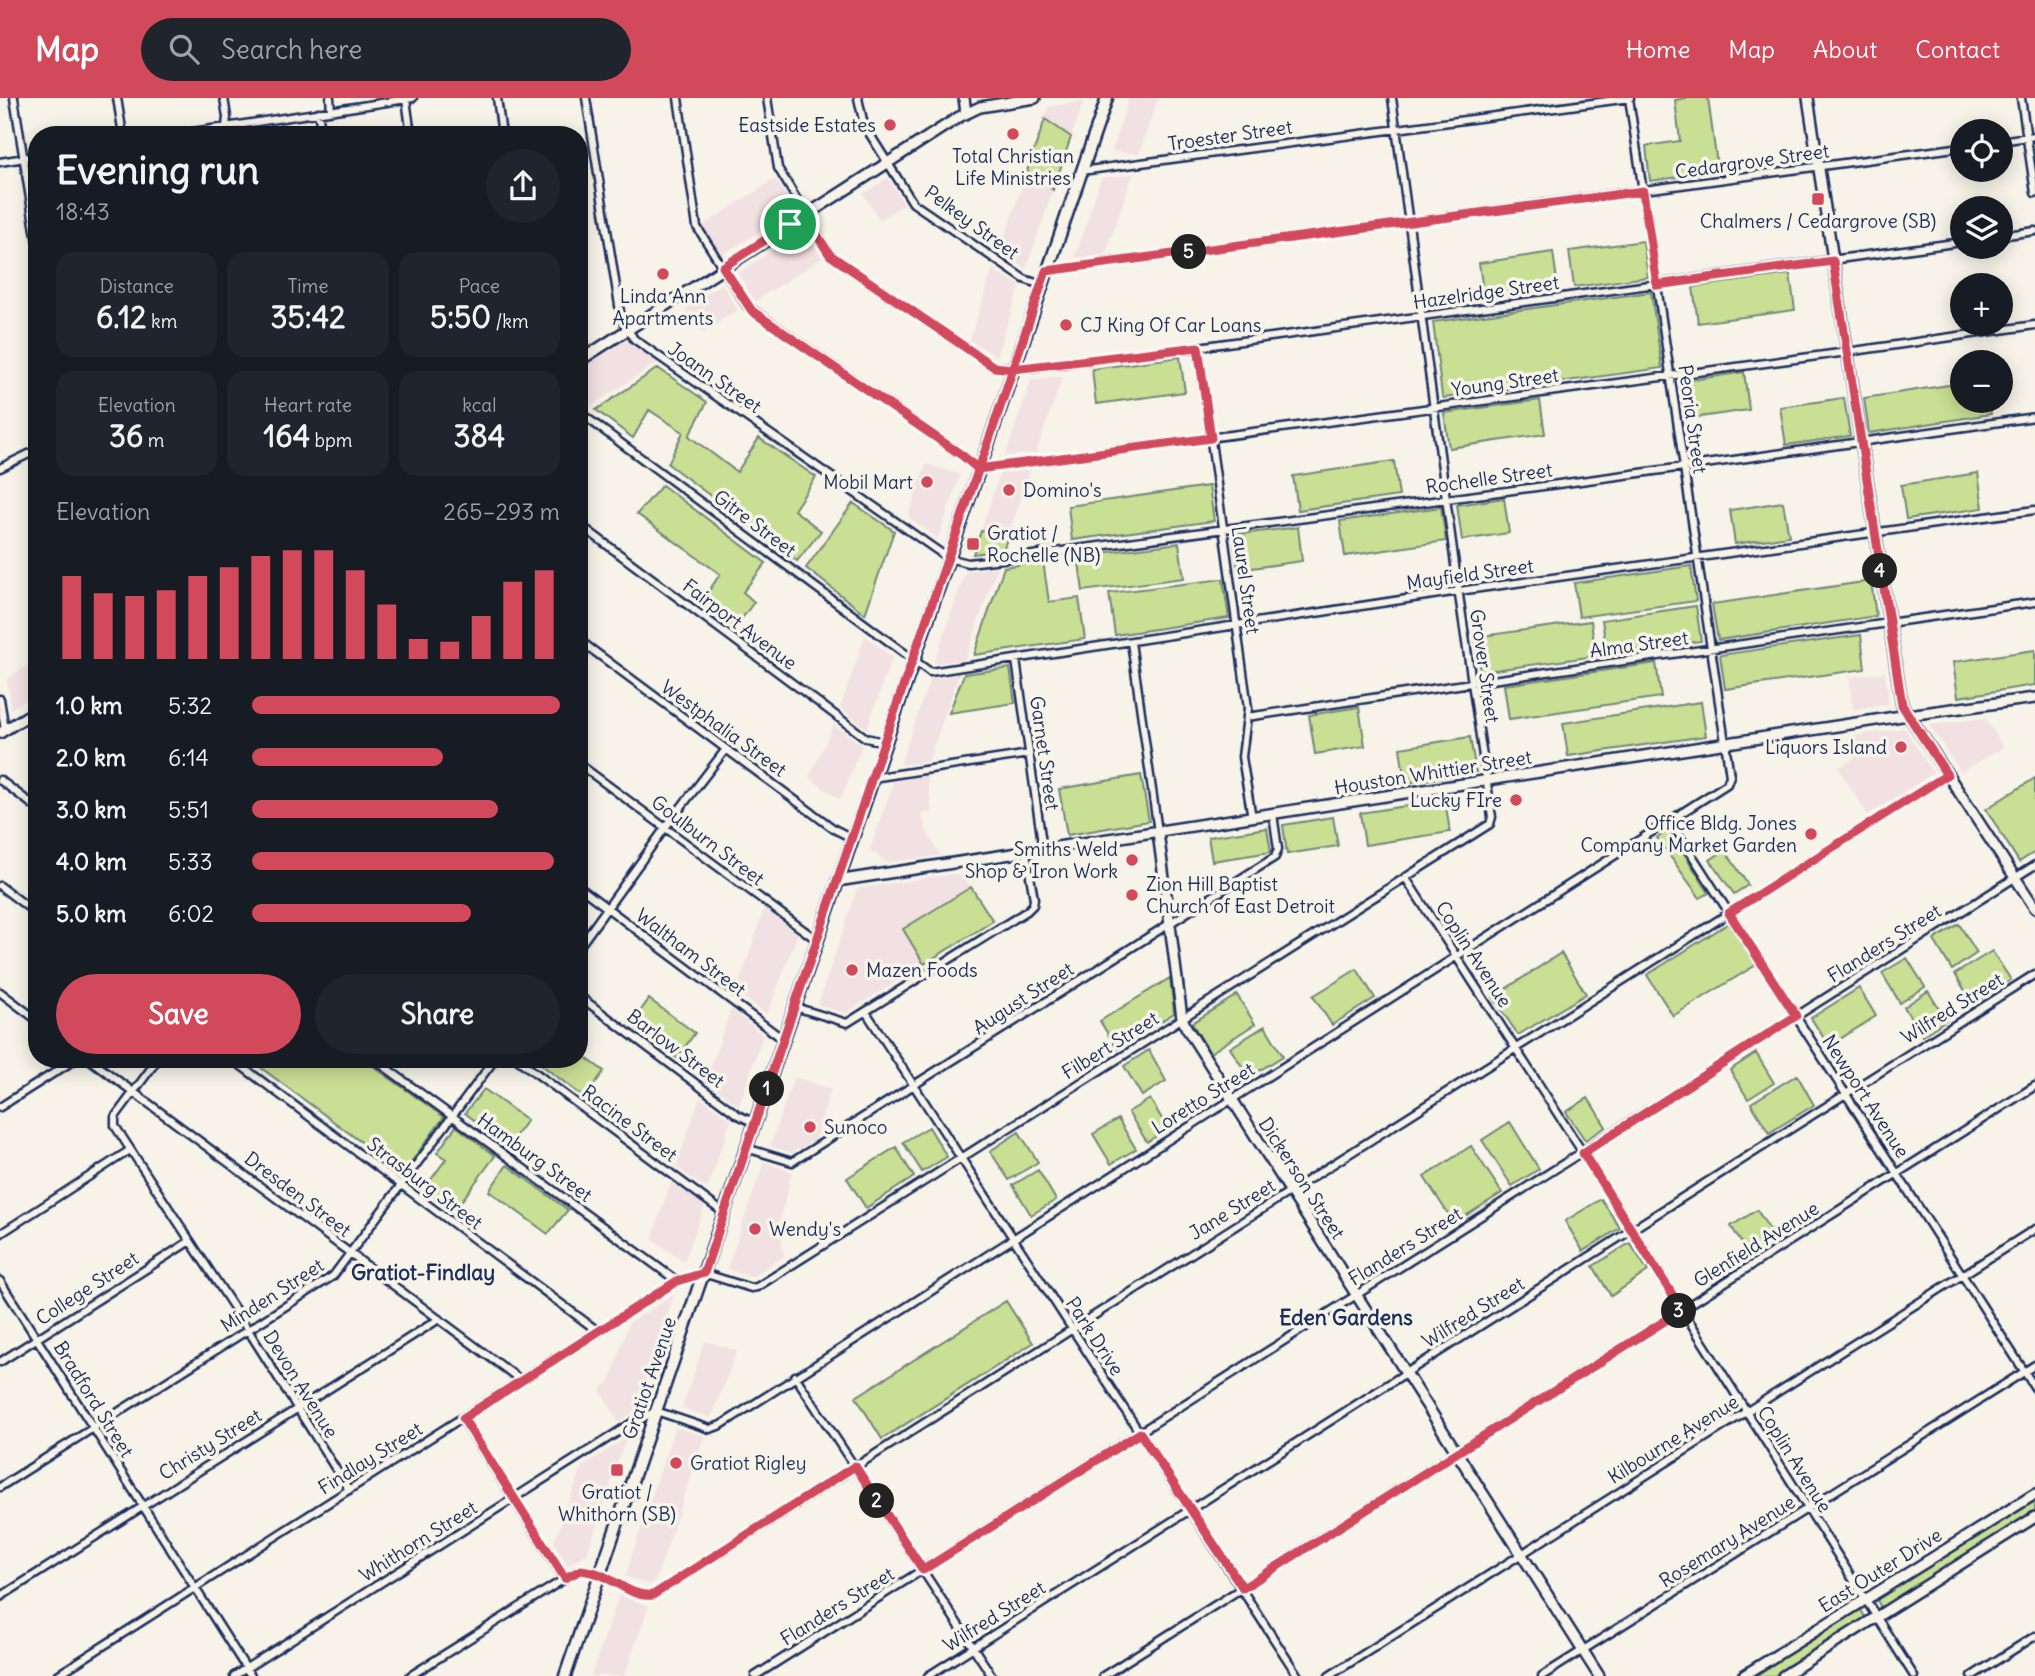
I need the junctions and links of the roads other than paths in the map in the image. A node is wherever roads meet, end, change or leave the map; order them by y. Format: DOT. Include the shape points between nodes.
graph roads {
  1 [pos="14,98"];
  2 [pos="117,98"];
  3 [pos="224,98"];
  4 [pos="330,98"];
  5 [pos="497,98"];
  6 [pos="586,98"];
  7 [pos="678,98"];
  8 [pos="767,98"];
  9 [pos="858,98"];
  10 [pos="964,98"];
  11 [pos="1035,98"];
  12 [pos="1107,98"];
  13 [pos="1392,98"];
  14 [pos="1630,98"];
  15 [pos="1808,98"];
  16 [pos="2021,98"];
  17 [pos="409,99"];
  18 [pos="331,110"];
  19 [pos="318,112"];
  20 [pos="966,113"];
  21 [pos="122,126"];
  22 [pos="225,126"];
  23 [pos="320,126"];
  24 [pos="410,126"];
  25 [pos="501,126"];
  26 [pos="1396,129"];
  27 [pos="2035,136"];
  28 [pos="2026,137"];
  29 [pos="2013,139"];
  30 [pos="1950,149"];
  31 [pos="28,157"];
  32 [pos="23,158"];
  33 [pos="0,162"];
  34 [pos="887,162"];
  35 [pos="1819,167"];
  36 [pos="1081,171"];
  37 [pos="28,188"];
  38 [pos="1643,191"];
  39 [pos="2035,193"];
  40 [pos="804,215"];
  41 [pos="1409,223"];
  42 [pos="2035,231"];
  43 [pos="2013,234"];
  44 [pos="1950,244"];
  45 [pos="1833,261"];
  46 [pos="723,267"];
  47 [pos="1046,271"];
  48 [pos="1041,285"];
  49 [pos="1657,285"];
  50 [pos="1422,316"];
  51 [pos="2035,324"];
  52 [pos="627,330"];
  53 [pos="1198,347"];
  54 [pos="1847,352"];
  55 [pos="588,355"];
  56 [pos="1013,369"];
  57 [pos="1670,376"];
  58 [pos="1434,408"];
  59 [pos="2035,417"];
  60 [pos="588,419"];
  61 [pos="1211,438"];
  62 [pos="1860,443"];
  63 [pos="28,454"];
  64 [pos="1684,467"];
  65 [pos="0,468"];
  66 [pos="978,469"];
  67 [pos="1447,499"];
  68 [pos="2035,510"];
  69 [pos="1223,529"];
  70 [pos="588,531"];
  71 [pos="1874,532"];
  72 [pos="948,558"];
  73 [pos="1698,558"];
  74 [pos="1459,591"];
  75 [pos="2035,602"];
  76 [pos="1888,623"];
  77 [pos="1237,626"];
  78 [pos="1131,642"];
  79 [pos="588,647"];
  80 [pos="1711,650"];
  81 [pos="913,660"];
  82 [pos="1016,660"];
  83 [pos="1471,683"];
  84 [pos="2035,698"];
  85 [pos="0,699"];
  86 [pos="1908,715"];
  87 [pos="28,716"];
  88 [pos="1247,717"];
  89 [pos="2,732"];
  90 [pos="884,742"];
  91 [pos="1725,744"];
  92 [pos="726,749"];
  93 [pos="1029,754"];
  94 [pos="588,771"];
  95 [pos="1947,775"];
  96 [pos="872,778"];
  97 [pos="0,780"];
  98 [pos="1486,781"];
  99 [pos="28,801"];
  100 [pos="1273,814"];
  101 [pos="1252,818"];
  102 [pos="1670,821"];
  103 [pos="665,828"];
  104 [pos="1158,832"];
  105 [pos="852,838"];
  106 [pos="1043,850"];
  107 [pos="1026,853"];
  108 [pos="2035,865"];
  109 [pos="1405,877"];
  110 [pos="2015,878"];
  111 [pos="837,881"];
  112 [pos="0,886"];
  113 [pos="588,894"];
  114 [pos="28,907"];
  115 [pos="607,908"];
  116 [pos="2035,908"];
  117 [pos="1729,913"];
  118 [pos="1169,924"];
  119 [pos="588,934"];
  120 [pos="817,940"];
  121 [pos="1456,957"];
  122 [pos="2035,974"];
  123 [pos="0,992"];
  124 [pos="588,1003"];
  125 [pos="795,1007"];
  126 [pos="866,1012"];
  127 [pos="28,1013"];
  128 [pos="1796,1016"];
  129 [pos="1182,1018"];
  130 [pos="784,1040"];
  131 [pos="1515,1048"];
  132 [pos="62,1068"];
  133 [pos="101,1068"];
  134 [pos="151,1068"];
  135 [pos="244,1068"];
  136 [pos="386,1068"];
  137 [pos="488,1068"];
  138 [pos="529,1068"];
  139 [pos="2035,1086"];
  140 [pos="914,1087"];
  141 [pos="134,1092"];
  142 [pos="1847,1094"];
  143 [pos="1230,1100"];
  144 [pos="0,1107"];
  145 [pos="452,1117"];
  146 [pos="755,1123"];
  147 [pos="746,1148"];
  148 [pos="130,1150"];
  149 [pos="1583,1153"];
  150 [pos="960,1159"];
  151 [pos="1897,1173"];
  152 [pos="401,1185"];
  153 [pos="1290,1192"];
  154 [pos="724,1213"];
  155 [pos="2035,1228"];
  156 [pos="1632,1231"];
  157 [pos="0,1234"];
  158 [pos="1012,1239"];
  159 [pos="190,1241"];
  160 [pos="350,1253"];
  161 [pos="704,1273"];
  162 [pos="1962,1275"];
  163 [pos="0,1281"];
  164 [pos="677,1281"];
  165 [pos="1357,1295"];
  166 [pos="1682,1310"];
  167 [pos="439,1319"];
  168 [pos="1072,1329"];
  169 [pos="248,1330"];
  170 [pos="599,1332"];
  171 [pos="37,1339"];
  172 [pos="0,1362"];
  173 [pos="2035,1365"];
  174 [pos="2025,1372"];
  175 [pos="1407,1373"];
  176 [pos="796,1376"];
  177 [pos="522,1381"];
  178 [pos="2035,1388"];
  179 [pos="297,1408"];
  180 [pos="656,1411"];
  181 [pos="1746,1411"];
  182 [pos="463,1418"];
  183 [pos="93,1428"];
  184 [pos="1140,1433"];
  185 [pos="1457,1451"];
  186 [pos="855,1466"];
  187 [pos="0,1487"];
  188 [pos="349,1490"];
  189 [pos="2035,1494"];
  190 [pos="514,1499"];
  191 [pos="143,1506"];
  192 [pos="1808,1509"];
  193 [pos="1191,1510"];
  194 [pos="2035,1517"];
  195 [pos="1522,1554"];
  196 [pos="923,1570"];
  197 [pos="600,1574"];
  198 [pos="565,1578"];
  199 [pos="195,1588"];
  200 [pos="1243,1588"];
  201 [pos="0,1597"];
  202 [pos="1866,1600"];
  203 [pos="1876,1617"];
  204 [pos="2035,1636"];
  205 [pos="973,1647"];
  206 [pos="1583,1650"];
  207 [pos="246,1668"];
  208 [pos="56,1676"];
  209 [pos="234,1676"];
  210 [pos="251,1676"];
  211 [pos="410,1676"];
  212 [pos="565,1676"];
  213 [pos="755,1676"];
  214 [pos="928,1676"];
  215 [pos="992,1676"];
  216 [pos="1103,1676"];
  217 [pos="1298,1676"];
  218 [pos="1329,1676"];
  219 [pos="1542,1676"];
  220 [pos="1599,1676"];
  221 [pos="1743,1676"];
  222 [pos="1783,1676"];
  223 [pos="1913,1676"];
  224 [pos="1972,1676"];
  1 -- 32 [label="street"];
  2 -- 21 [label="street"];
  3 -- 22 [label="street"];
  4 -- 18 [label="street"];
  5 -- 25 [label="street"];
  6 -- 52 [label="street" via="621,318"];
  7 -- 46 [label="street" via="697,227"];
  8 -- 40 [label="street" via="778,168"];
  9 -- 34 [label="street, Pelkey Street" via="864,125"];
  10 -- 20 [label="street"];
  11 -- 20 [label="street"];
  12 -- 36 [label="main road, Gratiot Avenue"];
  13 -- 26 [label="street, Grover Street"];
  14 -- 26 [label="street, Troester Street"];
  14 -- 38 [label="street, Peoria Street"];
  15 -- 35 [label="street"];
  16 -- 28 [label="street"];
  17 -- 18 [label="street"];
  17 -- 24 [label="street"];
  18 -- 19 [label="street"];
  19 -- 22 [label="street"];
  19 -- 23 [label="street"];
  20 -- 34 [label="street"];
  26 -- 36 [label="street, Troester Street"];
  26 -- 41 [label="street, Grover Street"];
  27 -- 28 [label="street"];
  28 -- 29 [label="street"];
  28 -- 39 [label="street"];
  30 -- 35 [label="street, Cedargrove Street"];
  31 -- 32 [label="street"];
  32 -- 33 [label="street"];
  32 -- 37 [label="street"];
  34 -- 40 [label="street"];
  34 -- 48 [label="street, Pelkey Street" via="913,203 1024,279"];
  35 -- 38 [label="street, Cedargrove Street"];
  35 -- 45 [label="street"];
  36 -- 47 [label="main road, Gratiot Avenue"];
  38 -- 41 [label="street, Cedargrove Street"];
  38 -- 49 [label="street, Peoria Street"];
  40 -- 46 [label="street"];
  40 -- 56 [label="street" via="830,255 994,367"];
  41 -- 47 [label="street, Cedargrove Street"];
  41 -- 50 [label="street, Grover Street"];
  42 -- 43 [label="street"];
  44 -- 45 [label="street, Hazelridge Street"];
  45 -- 49 [label="street, Hazelridge Street"];
  45 -- 54 [label="street"];
  46 -- 52 [label="street"];
  46 -- 66 [label="street" via="752,311"];
  47 -- 48 [label="main road, Gratiot Avenue"];
  48 -- 56 [label="main road, Gratiot Avenue"];
  49 -- 50 [label="street, Hazelridge Street"];
  49 -- 57 [label="street, Peoria Street"];
  50 -- 53 [label="street, Hazelridge Street"];
  50 -- 58 [label="street, Grover Street"];
  51 -- 54 [label="street, Young Street"];
  52 -- 55 [label="street"];
  52 -- 72 [label="street, Joann Street"];
  53 -- 56 [label="street, Hazelridge Street"];
  53 -- 61 [label="street, Laurel Street"];
  54 -- 57 [label="street, Young Street"];
  54 -- 62 [label="street"];
  56 -- 66 [label="main road, Gratiot Avenue"];
  57 -- 58 [label="street, Young Street"];
  57 -- 64 [label="street, Peoria Street"];
  58 -- 61 [label="street, Young Street"];
  58 -- 67 [label="street, Grover Street"];
  59 -- 62 [label="street, Rochelle Street"];
  60 -- 81 [label="street, Gitre Street"];
  61 -- 66 [label="street, Young Street"];
  61 -- 69 [label="street, Laurel Street"];
  62 -- 64 [label="street, Rochelle Street"];
  62 -- 71 [label="street"];
  63 -- 65 [label="street"];
  64 -- 67 [label="street, Rochelle Street"];
  64 -- 73 [label="street, Peoria Street"];
  66 -- 72 [label="main road, Gratiot Avenue"];
  67 -- 69 [label="street, Rochelle Street"];
  67 -- 74 [label="street, Grover Street"];
  68 -- 71 [label="street, Mayfield Street"];
  69 -- 72 [label="street, Rochelle Street" via="968,563"];
  69 -- 77 [label="street, Laurel Street"];
  70 -- 90 [label="street, Fairport Avenue" via="866,737"];
  71 -- 73 [label="street, Mayfield Street"];
  71 -- 76 [label="street"];
  72 -- 81 [label="main road, Gratiot Avenue"];
  73 -- 74 [label="street, Mayfield Street"];
  73 -- 80 [label="street, Peoria Street"];
  74 -- 77 [label="street, Mayfield Street"];
  74 -- 83 [label="street, Grover Street"];
  75 -- 76 [label="street, Alma Street"];
  76 -- 80 [label="street, Alma Street"];
  76 -- 86 [label="street" via="1902,705"];
  77 -- 78 [label="street, Mayfield Street"];
  77 -- 88 [label="street, Laurel Street"];
  78 -- 82 [label="street, Mayfield Street"];
  78 -- 104 [label="street, Dickerson Street"];
  79 -- 92 [label="street, Westphalia Street"];
  80 -- 83 [label="street, Alma Street"];
  80 -- 91 [label="street, Peoria Street"];
  81 -- 82 [label="street, Mayfield Street" via="930,672"];
  81 -- 90 [label="main road, Gratiot Avenue"];
  82 -- 93 [label="street, Garnet Street"];
  83 -- 88 [label="street, Alma Street"];
  83 -- 98 [label="street, Grover Street"];
  84 -- 86 [label="street, Houston Whittier Street"];
  85 -- 89 [label="street"];
  86 -- 91 [label="street, Houston Whittier Street"];
  86 -- 95 [label="street"];
  87 -- 89 [label="street"];
  88 -- 101 [label="street, Laurel Street" via="1242,757"];
  90 -- 96 [label="main road, Gratiot Avenue"];
  91 -- 98 [label="street, Houston Whittier Street"];
  91 -- 102 [label="street, Loretto Street" via="1730,781"];
  92 -- 103 [label="street"];
  92 -- 105 [label="street, Westphalia Street"];
  93 -- 96 [label="street"];
  93 -- 106 [label="street, Garnet Street"];
  94 -- 103 [label="street, Goulburn Street"];
  95 -- 110 [label="street"];
  95 -- 117 [label="street, Jane Street"];
  96 -- 105 [label="main road, Gratiot Avenue"];
  97 -- 99 [label="street"];
  98 -- 100 [label="street, Houston Whittier Street"];
  98 -- 109 [label="street, Filbert Street" via="1490,824"];
  100 -- 101 [label="street, Houston Whittier Street"];
  100 -- 118 [label="street, August Street" via="1275,856"];
  101 -- 104 [label="street, Houston Whittier Street"];
  102 -- 117 [label="street, Newport Avenue"];
  102 -- 121 [label="street, Loretto Street"];
  103 -- 115 [label="street"];
  103 -- 120 [label="street, Goulburn Street"];
  104 -- 106 [label="street, Houston Whittier Street"];
  104 -- 118 [label="street, Dickerson Street"];
  105 -- 111 [label="main road, Gratiot Avenue"];
  106 -- 107 [label="street, Houston Whittier Street"];
  107 -- 111 [label="street, Houston Whittier Street"];
  107 -- 126 [label="street" via="1034,899 1027,911"];
  108 -- 110 [label="street, Flanders Street"];
  109 -- 121 [label="street, Coplin Avenue"];
  109 -- 129 [label="street, Filbert Street"];
  110 -- 116 [label="street"];
  110 -- 128 [label="street, Flanders Street"];
  111 -- 120 [label="main road, Gratiot Avenue"];
  112 -- 114 [label="street"];
  113 -- 115 [label="street, Waltham Street"];
  115 -- 119 [label="street"];
  115 -- 130 [label="street, Waltham Street"];
  117 -- 128 [label="street, Newport Avenue"];
  117 -- 131 [label="street, Jane Street"];
  118 -- 129 [label="street, Dickerson Street"];
  118 -- 140 [label="street, August Street"];
  120 -- 125 [label="main road, Gratiot Avenue"];
  121 -- 131 [label="street, Coplin Avenue"];
  121 -- 143 [label="street, Loretto Street"];
  122 -- 142 [label="street, Wilfred Street"];
  123 -- 127 [label="street"];
  124 -- 146 [label="street, Barlow Street"];
  125 -- 126 [label="street" via="847,1023"];
  125 -- 130 [label="main road, Gratiot Avenue"];
  126 -- 140 [label="street, Park Drive"];
  128 -- 142 [label="street, Newport Avenue"];
  128 -- 149 [label="street, Flanders Street"];
  129 -- 143 [label="street, Dickerson Street"];
  129 -- 150 [label="street, Filbert Street"];
  130 -- 146 [label="main road, Gratiot Avenue"];
  131 -- 149 [label="street, Coplin Avenue"];
  131 -- 153 [label="street, Jane Street"];
  132 -- 144 [label="street"];
  133 -- 141 [label="street, Dresden Street"];
  134 -- 141 [label="street"];
  135 -- 152 [label="street, Strasburg Street"];
  136 -- 145 [label="street, Hamburg Street"];
  137 -- 145 [label="street, Minden Street"];
  138 -- 154 [label="street, Racine Street"];
  139 -- 151 [label="street, Glenfield Avenue"];
  140 -- 147 [label="street, August Street" via="792,1162"];
  140 -- 150 [label="street, Park Drive"];
  141 -- 148 [label="street" via="114,1120"];
  141 -- 160 [label="street, Dresden Street"];
  142 -- 151 [label="street, Newport Avenue"];
  142 -- 156 [label="street, Wilfred Street"];
  143 -- 153 [label="street, Dickerson Street"];
  143 -- 158 [label="street, Loretto Street"];
  145 -- 152 [label="street, Minden Street"];
  145 -- 164 [label="street, Hamburg Street"];
  146 -- 147 [label="main road, Gratiot Avenue"];
  147 -- 154 [label="main road, Gratiot Avenue"];
  148 -- 157 [label="street"];
  148 -- 159 [label="street"];
  149 -- 156 [label="street, Coplin Avenue"];
  149 -- 165 [label="street, Flanders Street"];
  150 -- 158 [label="street, Park Drive"];
  150 -- 161 [label="street, Filbert Street" via="757,1287"];
  151 -- 162 [label="street, Newport Avenue"];
  151 -- 166 [label="street, Glenfield Avenue"];
  152 -- 160 [label="street, Minden Street"];
  152 -- 170 [label="street, Strasburg Street"];
  153 -- 165 [label="street, Dickerson Street"];
  153 -- 168 [label="street, Jane Street"];
  154 -- 161 [label="main road, Gratiot Avenue"];
  155 -- 162 [label="street, Kilbourne Avenue"];
  156 -- 166 [label="street, Coplin Avenue"];
  156 -- 175 [label="street, Wilfred Street"];
  158 -- 168 [label="street, Park Drive"];
  158 -- 176 [label="street, Loretto Street"];
  159 -- 169 [label="street, Devon Avenue"];
  159 -- 171 [label="street, College Street"];
  160 -- 167 [label="street, Dresden Street"];
  160 -- 169 [label="street, Minden Street" via="333,1276"];
  161 -- 164 [label="street, Findlay Street"];
  161 -- 180 [label="main road, Gratiot Avenue"];
  162 -- 174 [label="street, Newport Avenue"];
  162 -- 181 [label="street, Kilbourne Avenue"];
  163 -- 171 [label="street, Bradford Street"];
  164 -- 170 [label="street, Findlay Street"];
  165 -- 175 [label="street, Dickerson Street"];
  165 -- 184 [label="street, Flanders Street"];
  166 -- 181 [label="street, Coplin Avenue"];
  166 -- 185 [label="street, Glenfield Avenue"];
  167 -- 177 [label="street, Dresden Street"];
  167 -- 179 [label="street, Christy Street"];
  168 -- 184 [label="street, Park Drive"];
  168 -- 186 [label="street, Jane Street"];
  169 -- 179 [label="street, Devon Avenue"];
  169 -- 183 [label="street, Minden Street"];
  170 -- 177 [label="street, Findlay Street"];
  171 -- 172 [label="street, College Street"];
  171 -- 183 [label="street, Bradford Street"];
  173 -- 174 [label="street, Rosemary Avenue"];
  174 -- 178 [label="street, Newport Avenue"];
  174 -- 192 [label="street, Rosemary Avenue"];
  175 -- 185 [label="street, Dickerson Street"];
  175 -- 193 [label="street, Wilfred Street"];
  176 -- 180 [label="street, Loretto Street" via="712,1429"];
  176 -- 186 [label="street"];
  177 -- 182 [label="street, Findlay Street"];
  179 -- 188 [label="street, Devon Avenue"];
  179 -- 191 [label="street, Christy Street"];
  180 -- 190 [label="street, Whithorn Street"];
  180 -- 197 [label="main road, Gratiot Avenue"];
  181 -- 192 [label="street, Coplin Avenue"];
  181 -- 195 [label="street, Kilbourne Avenue"];
  182 -- 188 [label="street, Findlay Street"];
  182 -- 190 [label="street"];
  183 -- 187 [label="street, Minden Street"];
  183 -- 191 [label="street, Bradford Street"];
  184 -- 193 [label="street, Park Drive"];
  184 -- 196 [label="street, Flanders Street"];
  185 -- 195 [label="street, Dickerson Street"];
  185 -- 200 [label="street, Glenfield Avenue"];
  186 -- 196 [label="street"];
  186 -- 197 [label="street, Jane Street" via="653,1595 619,1586"];
  188 -- 199 [label="street, Findlay Street"];
  189 -- 202 [label="street, East Outer Drive"];
  190 -- 198 [label="street"];
  190 -- 207 [label="street, Whithorn Street"];
  191 -- 199 [label="street, Bradford Street"];
  191 -- 201 [label="street, Christy Street"];
  192 -- 202 [label="street, Coplin Avenue"];
  192 -- 206 [label="street, Rosemary Avenue"];
  193 -- 200 [label="street, Park Drive"];
  193 -- 205 [label="street, Wilfred Street"];
  194 -- 203 [label="street, East Outer Drive"];
  195 -- 206 [label="street, Dickerson Street"];
  195 -- 218 [label="street, Kilbourne Avenue"];
  196 -- 205 [label="street"];
  196 -- 213 [label="street, Flanders Street"];
  197 -- 198 [label="street" via="581,1570"];
  197 -- 212 [label="main road, Gratiot Avenue"];
  198 -- 211 [label="street"];
  199 -- 207 [label="street, Bradford Street"];
  199 -- 208 [label="street, Findlay Street"];
  200 -- 216 [label="street, Glenfield Avenue"];
  200 -- 217 [label="street, Park Drive"];
  202 -- 203 [label="street, Coplin Avenue"];
  202 -- 221 [label="street, East Outer Drive"];
  203 -- 222 [label="street, East Outer Drive"];
  203 -- 223 [label="street, Coplin Avenue"];
  204 -- 224 [label="street"];
  205 -- 214 [label="street, Wilfred Street"];
  205 -- 215 [label="street"];
  206 -- 219 [label="street, Rosemary Avenue"];
  206 -- 220 [label="street, Dickerson Street"];
  207 -- 209 [label="street, Whithorn Street"];
  207 -- 210 [label="street, Bradford Street"];
}
